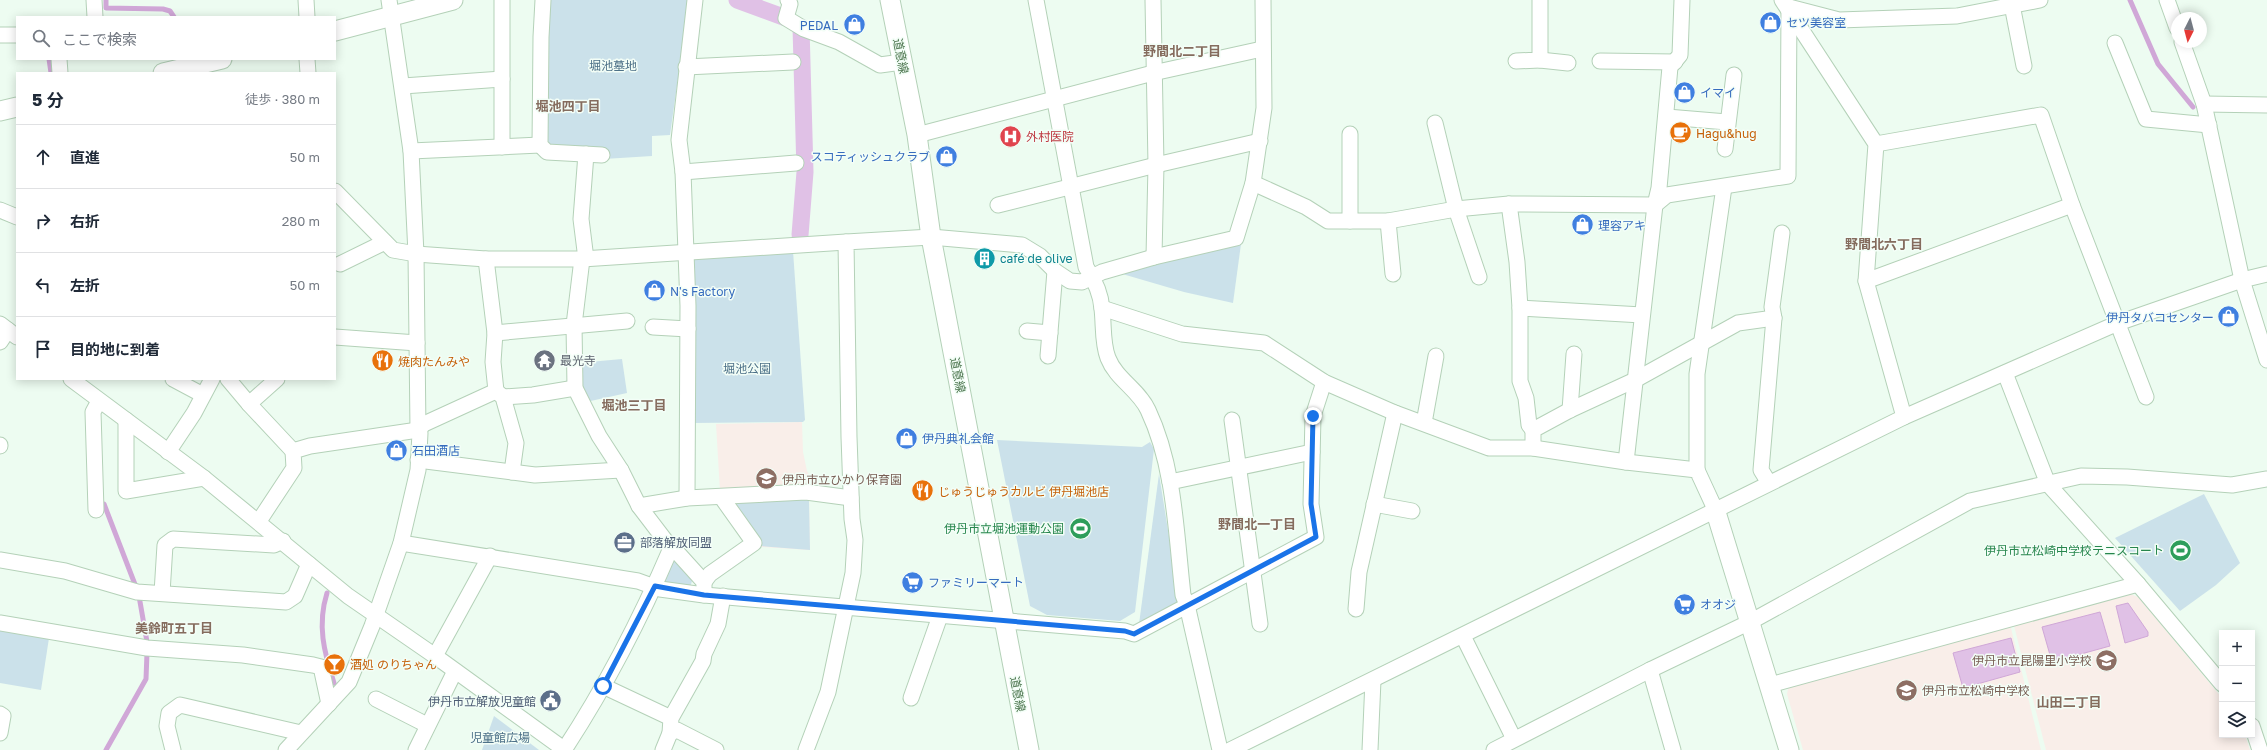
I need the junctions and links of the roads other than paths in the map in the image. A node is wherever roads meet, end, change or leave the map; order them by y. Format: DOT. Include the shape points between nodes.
graph roads {
  1 [pos="94,0"];
  2 [pos="306,0"];
  3 [pos="453,0"];
  4 [pos="502,0"];
  5 [pos="543,0"];
  6 [pos="695,0"];
  7 [pos="788,0"];
  8 [pos="890,0"];
  9 [pos="1036,0"];
  10 [pos="1153,0"];
  11 [pos="1263,0"];
  12 [pos="1540,0"];
  13 [pos="1682,0"];
  14 [pos="2040,0"];
  15 [pos="2167,0"];
  16 [pos="1785,4"];
  17 [pos="2012,5"];
  18 [pos="390,8"];
  19 [pos="2171,12"];
  20 [pos="95,16"];
  21 [pos="307,16"];
  22 [pos="336,31"];
  23 [pos="0,35"];
  24 [pos="16,35"];
  25 [pos="2115,42"];
  26 [pos="2184,48"];
  27 [pos="1262,49"];
  28 [pos="59,60"];
  29 [pos="218,60"];
  30 [pos="307,60"];
  31 [pos="1540,60"];
  32 [pos="1516,61"];
  33 [pos="1600,61"];
  34 [pos="793,62"];
  35 [pos="902,62"];
  36 [pos="1675,62"];
  37 [pos="1568,63"];
  38 [pos="2024,66"];
  39 [pos="686,67"];
  40 [pos="60,72"];
  41 [pos="169,72"];
  42 [pos="308,72"];
  43 [pos="1153,73"];
  44 [pos="1734,74"];
  45 [pos="502,80"];
  46 [pos="403,86"];
  47 [pos="1056,100"];
  48 [pos="2204,104"];
  49 [pos="2267,105"];
  50 [pos="16,107"];
  51 [pos="0,111"];
  52 [pos="1667,117"];
  53 [pos="1727,122"];
  54 [pos="1435,123"];
  55 [pos="2209,125"];
  56 [pos="917,134"];
  57 [pos="1350,134"];
  58 [pos="1260,141"];
  59 [pos="1876,144"];
  60 [pos="540,145"];
  61 [pos="502,147"];
  62 [pos="1725,149"];
  63 [pos="411,152"];
  64 [pos="586,154"];
  65 [pos="602,155"];
  66 [pos="796,163"];
  67 [pos="1156,165"];
  68 [pos="683,172"];
  69 [pos="1253,183"];
  70 [pos="1072,186"];
  71 [pos="1724,187"];
  72 [pos="336,192"];
  73 [pos="1509,204"];
  74 [pos="998,205"];
  75 [pos="1655,205"];
  76 [pos="2072,205"];
  77 [pos="0,210"];
  78 [pos="1456,210"];
  79 [pos="16,217"];
  80 [pos="1350,221"];
  81 [pos="1388,221"];
  82 [pos="1782,233"];
  83 [pos="931,237"];
  84 [pos="385,242"];
  85 [pos="846,242"];
  86 [pos="686,252"];
  87 [pos="416,254"];
  88 [pos="1154,257"];
  89 [pos="486,259"];
  90 [pos="584,259"];
  91 [pos="340,264"];
  92 [pos="1055,271"];
  93 [pos="1393,274"];
  94 [pos="2267,274"];
  95 [pos="1093,277"];
  96 [pos="1479,277"];
  97 [pos="2242,280"];
  98 [pos="1866,281"];
  99 [pos="1102,308"];
  100 [pos="1520,308"];
  101 [pos="1642,315"];
  102 [pos="1774,318"];
  103 [pos="627,321"];
  104 [pos="2118,323"];
  105 [pos="574,325"];
  106 [pos="653,327"];
  107 [pos="688,329"];
  108 [pos="1027,331"];
  109 [pos="495,333"];
  110 [pos="1050,333"];
  111 [pos="336,337"];
  112 [pos="417,343"];
  113 [pos="1700,344"];
  114 [pos="1574,354"];
  115 [pos="1048,356"];
  116 [pos="1436,356"];
  117 [pos="2267,360"];
  118 [pos="2005,372"];
  119 [pos="176,380"];
  120 [pos="211,380"];
  121 [pos="229,380"];
  122 [pos="276,380"];
  123 [pos="1635,380"];
  124 [pos="77,381"];
  125 [pos="1324,382"];
  126 [pos="575,388"];
  127 [pos="499,394"];
  128 [pos="203,395"];
  129 [pos="2146,397"];
  130 [pos="99,401"];
  131 [pos="249,404"];
  132 [pos="1570,410"];
  133 [pos="1395,412"];
  134 [pos="1904,417"];
  135 [pos="126,420"];
  136 [pos="1232,420"];
  137 [pos="1424,423"];
  138 [pos="418,430"];
  139 [pos="1534,430"];
  140 [pos="1533,448"];
  141 [pos="293,451"];
  142 [pos="168,452"];
  143 [pos="1312,452"];
  144 [pos="418,460"];
  145 [pos="1626,462"];
  146 [pos="1239,467"];
  147 [pos="621,470"];
  148 [pos="1697,470"];
  149 [pos="512,472"];
  150 [pos="204,478"];
  151 [pos="2267,479"];
  152 [pos="1170,482"];
  153 [pos="1769,483"];
  154 [pos="2048,484"];
  155 [pos="687,498"];
  156 [pos="722,498"];
  157 [pos="851,498"];
  158 [pos="1374,504"];
  159 [pos="639,506"];
  160 [pos="1715,509"];
  161 [pos="96,510"];
  162 [pos="1412,511"];
  163 [pos="259,521"];
  164 [pos="282,540"];
  165 [pos="401,543"];
  166 [pos="671,548"];
  167 [pos="490,556"];
  168 [pos="0,560"];
  169 [pos="309,564"];
  170 [pos="1252,572"];
  171 [pos="2138,584"];
  172 [pos="655,586"];
  173 [pos="704,589"];
  174 [pos="162,593"];
  175 [pos="723,596"];
  176 [pos="1187,605"];
  177 [pos="846,608"];
  178 [pos="1356,609"];
  179 [pos="374,614"];
  180 [pos="940,616"];
  181 [pos="1005,622"];
  182 [pos="1750,622"];
  183 [pos="0,623"];
  184 [pos="1260,624"];
  185 [pos="1463,636"];
  186 [pos="435,656"];
  187 [pos="455,670"];
  188 [pos="1650,670"];
  189 [pos="1373,680"];
  190 [pos="2219,680"];
  191 [pos="1770,685"];
  192 [pos="603,686"];
  193 [pos="911,698"];
  194 [pos="376,699"];
  195 [pos="329,704"];
  196 [pos="0,714"];
  197 [pos="671,718"];
  198 [pos="427,725"];
  199 [pos="0,733"];
  200 [pos="301,733"];
  201 [pos="670,733"];
  202 [pos="2255,735"];
  203 [pos="1514,739"];
  204 [pos="289,749"];
  205 [pos="173,750"];
  206 [pos="416,750"];
  207 [pos="564,750"];
  208 [pos="663,750"];
  209 [pos="716,750"];
  210 [pos="806,750"];
  211 [pos="1029,750"];
  212 [pos="1220,750"];
  213 [pos="1230,750"];
  214 [pos="1370,750"];
  215 [pos="1494,750"];
  216 [pos="1673,750"];
  217 [pos="1788,750"];
  218 [pos="2260,750"];
  1 -- 20 [label="street"];
  2 -- 21 [label="street"];
  3 -- 18 [label="street"];
  4 -- 45 [label="street"];
  5 -- 60 [label="street"];
  6 -- 39 [label="street"];
  7 -- 35 [label="street" via="790,4 786,18 804,30 839,42 880,65"];
  8 -- 35 [label="street, 道意線"];
  9 -- 47 [label="street"];
  10 -- 43 [label="street"];
  11 -- 27 [label="street"];
  12 -- 31 [label="street"];
  13 -- 36 [label="street" via="1680,55"];
  14 -- 17 [label="street"];
  15 -- 19 [label="street"];
  16 -- 17 [label="street" via="1839,20 1957,16"];
  16 -- 59 [label="street"];
  16 -- 71 [label="street" via="1788,176"];
  17 -- 38 [label="street"];
  18 -- 22 [label="street"];
  18 -- 46 [label="street"];
  23 -- 24 [label="street"];
  25 -- 55 [label="street" via="2127,57 2140,118"];
  26 -- 48 [label="street"];
  27 -- 43 [label="street"];
  27 -- 58 [label="street" via="1264,108"];
  28 -- 40 [label="street"];
  29 -- 41 [label="street"];
  30 -- 42 [label="street"];
  31 -- 32 [label="street"];
  31 -- 37 [label="street"];
  33 -- 36 [label="street"];
  34 -- 39 [label="street"];
  35 -- 56 [label="street, 道意線"];
  36 -- 52 [label="street" via="1670,67"];
  39 -- 68 [label="street" via="679,140"];
  43 -- 47 [label="street"];
  43 -- 67 [label="street"];
  44 -- 53 [label="street"];
  45 -- 46 [label="street"];
  45 -- 61 [label="street"];
  46 -- 63 [label="street"];
  47 -- 56 [label="street"];
  47 -- 70 [label="street"];
  48 -- 49 [label="street"];
  48 -- 55 [label="street"];
  50 -- 51 [label="street"];
  52 -- 53 [label="street"];
  52 -- 75 [label="street" via="1660,188"];
  53 -- 62 [label="street"];
  54 -- 78 [label="street"];
  55 -- 97 [label="street"];
  56 -- 83 [label="street, 道意線"];
  57 -- 80 [label="street"];
  58 -- 67 [label="street"];
  58 -- 69 [label="street"];
  59 -- 76 [label="street" via="2040,116"];
  59 -- 98 [label="street"];
  60 -- 61 [label="street"];
  60 -- 64 [label="street" via="547,152"];
  61 -- 63 [label="street"];
  63 -- 87 [label="street"];
  64 -- 65 [label="street"];
  64 -- 90 [label="street" via="581,219"];
  66 -- 68 [label="street"];
  67 -- 70 [label="street"];
  67 -- 88 [label="street"];
  68 -- 86 [label="street"];
  69 -- 80 [label="street" via="1306,207 1328,221"];
  69 -- 88 [label="street" via="1236,238"];
  70 -- 74 [label="street"];
  70 -- 95 [label="street" via="1086,267"];
  71 -- 75 [label="street" via="1667,195"];
  71 -- 113 [label="street"];
  72 -- 84 [label="street"];
  73 -- 75 [label="street"];
  73 -- 78 [label="street"];
  73 -- 100 [label="street"];
  75 -- 101 [label="street"];
  76 -- 98 [label="street"];
  76 -- 104 [label="street"];
  77 -- 79 [label="street"];
  78 -- 81 [label="street"];
  78 -- 96 [label="street"];
  80 -- 81 [label="street"];
  81 -- 93 [label="street"];
  82 -- 102 [label="street" via="1772,307"];
  83 -- 85 [label="street"];
  83 -- 92 [label="street" via="1022,245 1040,256"];
  83 -- 181 [label="street, 道意線"];
  84 -- 87 [label="street" via="393,250"];
  84 -- 91 [label="street"];
  85 -- 86 [label="street"];
  85 -- 157 [label="street"];
  86 -- 90 [label="street"];
  86 -- 107 [label="street"];
  87 -- 89 [label="street"];
  87 -- 112 [label="street"];
  88 -- 95 [label="street"];
  89 -- 90 [label="street"];
  89 -- 109 [label="street"];
  90 -- 105 [label="street"];
  92 -- 95 [label="street" via="1070,281 1082,282"];
  92 -- 110 [label="street"];
  94 -- 97 [label="street"];
  95 -- 99 [label="street"];
  97 -- 104 [label="street"];
  97 -- 117 [label="street"];
  98 -- 134 [label="street"];
  99 -- 125 [label="street" via="1182,334 1264,343"];
  99 -- 152 [label="street" via="1107,357 1115,371 1148,408 1159,437"];
  100 -- 101 [label="street"];
  100 -- 139 [label="street" via="1520,381 1526,398 1529,425"];
  101 -- 123 [label="street"];
  102 -- 113 [label="street" via="1738,323"];
  102 -- 153 [label="street" via="1761,470"];
  103 -- 105 [label="street"];
  104 -- 118 [label="street"];
  104 -- 129 [label="street"];
  105 -- 109 [label="street"];
  105 -- 126 [label="street"];
  106 -- 107 [label="street"];
  107 -- 155 [label="street"];
  108 -- 110 [label="street"];
  109 -- 127 [label="street" via="493,362"];
  110 -- 115 [label="street"];
  111 -- 112 [label="street"];
  112 -- 138 [label="street"];
  113 -- 123 [label="street"];
  113 -- 148 [label="street" via="1697,374"];
  114 -- 132 [label="street"];
  116 -- 137 [label="street"];
  118 -- 134 [label="street"];
  118 -- 154 [label="street"];
  119 -- 128 [label="street"];
  120 -- 128 [label="street"];
  121 -- 131 [label="street"];
  122 -- 131 [label="street"];
  123 -- 132 [label="street"];
  123 -- 145 [label="street"];
  124 -- 130 [label="street"];
  125 -- 133 [label="street"];
  125 -- 143 [label="street" via="1313,416"];
  126 -- 127 [label="street" via="533,395"];
  126 -- 147 [label="street" via="599,436"];
  127 -- 138 [label="street" via="424,424"];
  127 -- 149 [label="street" via="516,443"];
  128 -- 142 [label="street"];
  130 -- 135 [label="street"];
  130 -- 161 [label="street" via="93,412"];
  131 -- 141 [label="street"];
  132 -- 139 [label="street"];
  133 -- 137 [label="street"];
  133 -- 158 [label="street"];
  134 -- 153 [label="street"];
  135 -- 142 [label="street"];
  135 -- 150 [label="street" via="126,491"];
  136 -- 146 [label="street"];
  137 -- 140 [label="street" via="1489,448"];
  138 -- 141 [label="street" via="310,446"];
  138 -- 144 [label="street"];
  139 -- 140 [label="street"];
  140 -- 145 [label="street"];
  141 -- 163 [label="street" via="294,468"];
  142 -- 150 [label="street"];
  143 -- 146 [label="street"];
  143 -- 170 [label="street" via="1311,504 1316,537"];
  144 -- 149 [label="street"];
  144 -- 165 [label="street" via="418,470"];
  145 -- 148 [label="street"];
  146 -- 152 [label="street"];
  146 -- 170 [label="street"];
  147 -- 149 [label="street" via="534,475"];
  147 -- 159 [label="street"];
  148 -- 160 [label="street"];
  150 -- 163 [label="street"];
  151 -- 154 [label="street" via="2232,485 2081,476"];
  152 -- 176 [label="street" via="1183,595"];
  153 -- 160 [label="street"];
  154 -- 171 [label="street"];
  154 -- 182 [label="street" via="1970,501"];
  155 -- 156 [label="street"];
  155 -- 159 [label="street"];
  156 -- 157 [label="street" via="806,492"];
  156 -- 173 [label="street" via="754,543 710,574"];
  157 -- 177 [label="street" via="855,540 853,573"];
  158 -- 162 [label="street"];
  158 -- 178 [label="street" via="1359,572"];
  159 -- 166 [label="street"];
  160 -- 182 [label="street"];
  160 -- 185 [label="street"];
  163 -- 164 [label="street"];
  164 -- 169 [label="street"];
  164 -- 174 [label="street" via="274,545 173,539 165,545"];
  165 -- 167 [label="street"];
  165 -- 179 [label="street"];
  166 -- 172 [label="street"];
  166 -- 173 [label="street" via="676,551"];
  167 -- 172 [label="street"];
  167 -- 186 [label="street"];
  168 -- 174 [label="street" via="65,571 137,592"];
  169 -- 174 [label="street" via="295,596 286,602"];
  169 -- 179 [label="street"];
  170 -- 176 [label="street"];
  170 -- 184 [label="street"];
  171 -- 190 [label="street"];
  171 -- 191 [label="street"];
  172 -- 173 [label="street"];
  172 -- 192 [label="street"];
  173 -- 175 [label="street"];
  175 -- 177 [label="street"];
  175 -- 197 [label="street" via="718,624 703,661"];
  176 -- 181 [label="street" via="1134,634 1125,631"];
  176 -- 212 [label="street"];
  177 -- 180 [label="street"];
  177 -- 210 [label="street" via="828,692"];
  179 -- 186 [label="street"];
  179 -- 195 [label="street" via="372,626 349,682"];
  180 -- 181 [label="street"];
  180 -- 193 [label="street"];
  181 -- 211 [label="street, 道意線"];
  182 -- 188 [label="street"];
  182 -- 191 [label="street"];
  183 -- 195 [label="street" via="147,648 243,655 313,665 320,667"];
  185 -- 189 [label="street"];
  185 -- 203 [label="street"];
  186 -- 187 [label="street"];
  187 -- 198 [label="street"];
  187 -- 207 [label="street"];
  188 -- 203 [label="street"];
  188 -- 216 [label="street"];
  189 -- 213 [label="street"];
  189 -- 214 [label="street"];
  191 -- 217 [label="street"];
  192 -- 197 [label="street"];
  192 -- 207 [label="street"];
  194 -- 198 [label="street"];
  195 -- 200 [label="street"];
  196 -- 199 [label="street" via="4,716"];
  197 -- 201 [label="street"];
  198 -- 206 [label="street"];
  200 -- 204 [label="street"];
  200 -- 205 [label="street" via="180,705 169,713 167,726"];
  201 -- 208 [label="street"];
  201 -- 209 [label="street" via="677,730"];
  202 -- 218 [label="street"];
  203 -- 215 [label="street"];
}
